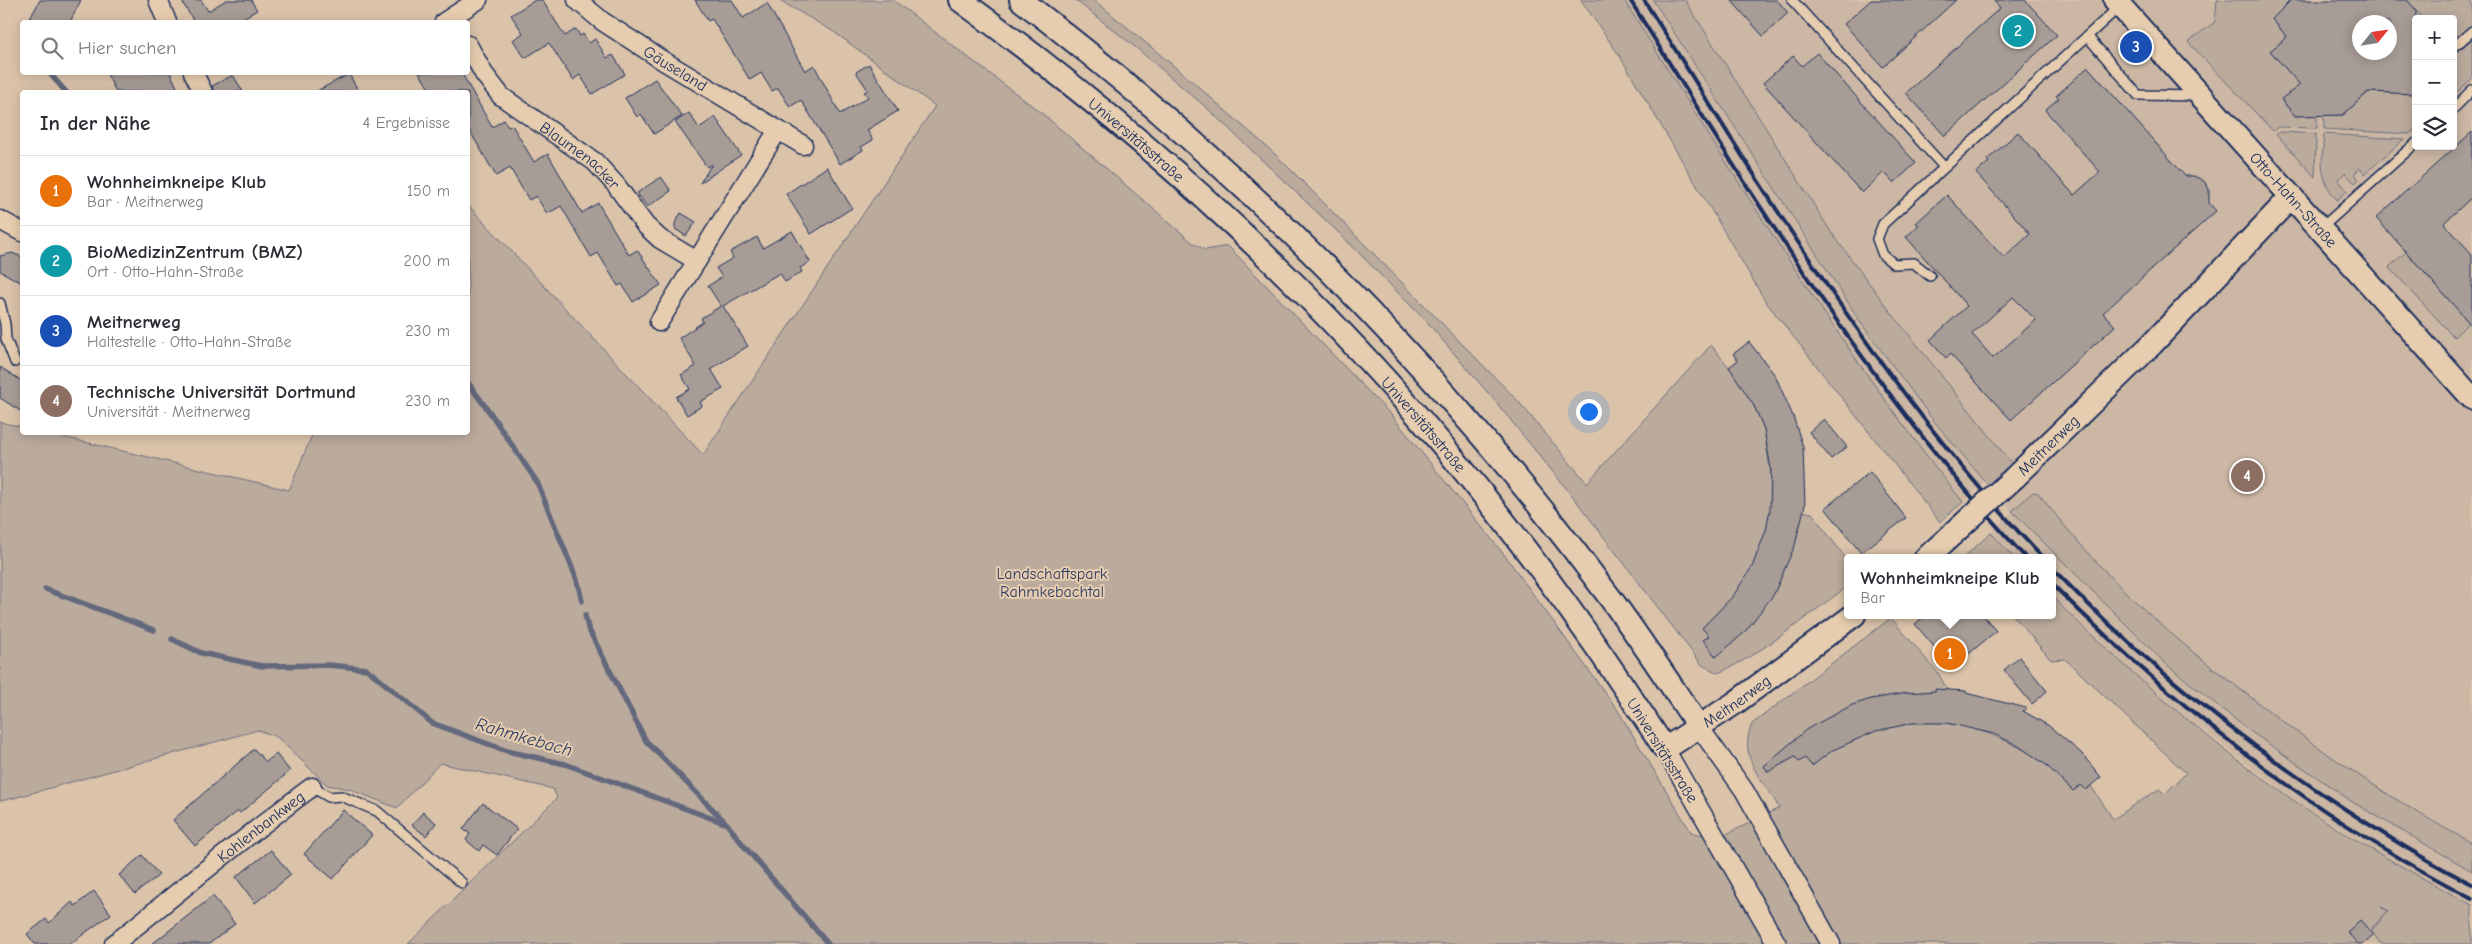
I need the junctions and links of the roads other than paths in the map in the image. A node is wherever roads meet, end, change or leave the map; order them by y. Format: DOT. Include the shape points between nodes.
graph roads {
  1 [pos="158,0"];
  2 [pos="478,0"];
  3 [pos="576,0"];
  4 [pos="960,0"];
  5 [pos="1021,0"];
  6 [pos="1792,0"];
  7 [pos="2118,3"];
  8 [pos="167,20"];
  9 [pos="451,20"];
  10 [pos="2472,31"];
  11 [pos="2086,36"];
  12 [pos="2457,44"];
  13 [pos="470,49"];
  14 [pos="194,75"];
  15 [pos="202,90"];
  16 [pos="2472,90"];
  17 [pos="2200,96"];
  18 [pos="2457,105"];
  19 [pos="778,130"];
  20 [pos="803,145"];
  21 [pos="2412,147"];
  22 [pos="1944,167"];
  23 [pos="2291,197"];
  24 [pos="0,220"];
  25 [pos="2320,229"];
  26 [pos="20,231"];
  27 [pos="697,261"];
  28 [pos="1930,276"];
  29 [pos="0,303"];
  30 [pos="659,322"];
  31 [pos="14,362"];
  32 [pos="2472,398"];
  33 [pos="1930,554"];
  34 [pos="1849,619"];
  35 [pos="1699,727"];
  36 [pos="1665,749"];
  37 [pos="312,787"];
  38 [pos="462,883"];
  39 [pos="114,944"];
  40 [pos="1777,944"];
  41 [pos="1832,944"];
  1 -- 8 [label="street"];
  2 -- 9 [label="street"];
  3 -- 19 [label="street, Gäuseland" via="602,21"];
  4 -- 36 [label="street, Universitätsstraße" via="1064,78 1172,171 1256,247 1364,357 1505,523 1564,602"];
  5 -- 35 [label="street" via="1192,139 1249,191 1386,328 1474,426 1580,557"];
  6 -- 22 [label="lane"];
  7 -- 11 [label="lane"];
  7 -- 17 [label="street, Otto-Hahn-Straße"];
  10 -- 12 [label="lane"];
  11 -- 17 [label="lane" via="2138,95"];
  11 -- 22 [label="lane"];
  13 -- 27 [label="street, Blaumenacker" via="501,96 595,162 645,225 660,239"];
  14 -- 15 [label="street"];
  16 -- 18 [label="lane"];
  17 -- 23 [label="street, Otto-Hahn-Straße"];
  19 -- 20 [label="street, Gäuseland"];
  19 -- 27 [label="street"];
  21 -- 25 [label="lane"];
  22 -- 28 [label="lane" via="1883,224 1878,239 1879,247 1888,260 1894,264 1914,264"];
  23 -- 25 [label="street, Otto-Hahn-Straße"];
  23 -- 33 [label="street, Meitnerweg, bridge" via="2152,344"];
  24 -- 26 [label="street"];
  25 -- 32 [label="street, Otto-Hahn-Straße"];
  27 -- 30 [label="street"];
  29 -- 31 [label="lane"];
  34 -- 35 [label="street, Meitnerweg"];
  35 -- 36 [label="street, Meitnerweg"];
  35 -- 41 [label="street" via="1744,790"];
  36 -- 40 [label="street, Universitätsstraße"];
  37 -- 38 [label="lane, Kohlenbankweg" via="329,797 341,796 377,811"];
  37 -- 39 [label="street, Kohlenbankweg" via="249,833"];
}
